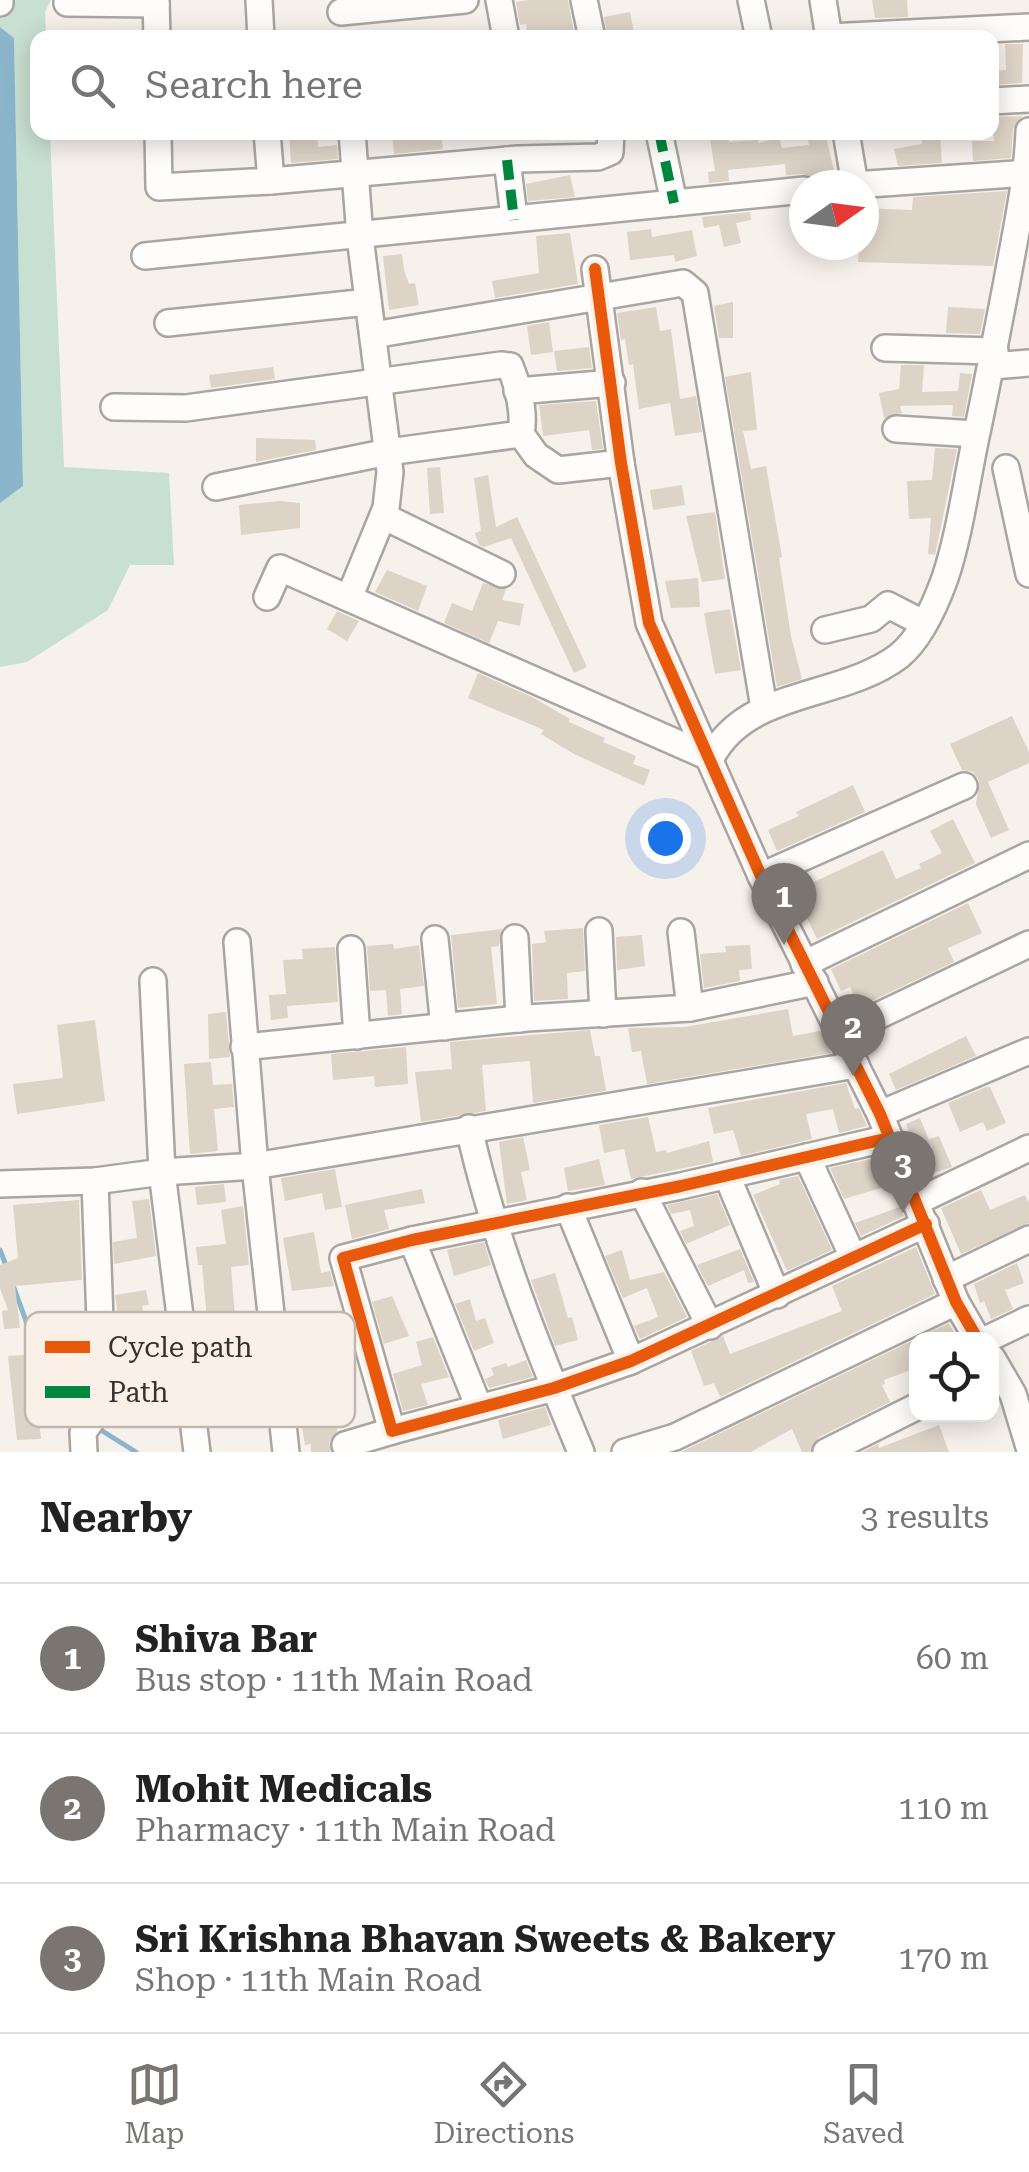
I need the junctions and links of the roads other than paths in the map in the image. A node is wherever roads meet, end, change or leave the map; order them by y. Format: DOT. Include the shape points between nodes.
graph roads {
  1 [pos="258,0"];
  2 [pos="465,0"];
  3 [pos="498,0"];
  4 [pos="584,0"];
  5 [pos="752,0"];
  6 [pos="823,0"];
  7 [pos="1028,0"];
  8 [pos="156,2"];
  9 [pos="68,3"];
  10 [pos="342,16"];
  11 [pos="1029,28"];
  12 [pos="156,30"];
  13 [pos="260,30"];
  14 [pos="504,30"];
  15 [pos="590,30"];
  16 [pos="758,30"];
  17 [pos="828,30"];
  18 [pos="985,30"];
  19 [pos="1029,99"];
  20 [pos="999,101"];
  21 [pos="1029,131"];
  22 [pos="158,140"];
  23 [pos="268,140"];
  24 [pos="353,140"];
  25 [pos="526,140"];
  26 [pos="611,140"];
  27 [pos="660,140"];
  28 [pos="847,140"];
  29 [pos="513,160"];
  30 [pos="852,170"];
  31 [pos="1028,174"];
  32 [pos="355,175"];
  33 [pos="271,181"];
  34 [pos="879,183"];
  35 [pos="789,192"];
  36 [pos="674,204"];
  37 [pos="512,209"];
  38 [pos="360,236"];
  39 [pos="145,256"];
  40 [pos="595,269"];
  41 [pos="1018,278"];
  42 [pos="600,297"];
  43 [pos="368,302"];
  44 [pos="168,323"];
  45 [pos="373,336"];
  46 [pos="885,348"];
  47 [pos="994,359"];
  48 [pos="1029,363"];
  49 [pos="378,382"];
  50 [pos="612,383"];
  51 [pos="517,391"];
  52 [pos="114,407"];
  53 [pos="896,429"];
  54 [pos="521,434"];
  55 [pos="976,434"];
  56 [pos="388,452"];
  57 [pos="621,463"];
  58 [pos="970,466"];
  59 [pos="1018,467"];
  60 [pos="216,486"];
  61 [pos="383,516"];
  62 [pos="502,574"];
  63 [pos="1029,574"];
  64 [pos="267,597"];
  65 [pos="349,598"];
  66 [pos="923,622"];
  67 [pos="825,630"];
  68 [pos="764,708"];
  69 [pos="711,758"];
  70 [pos="964,786"];
  71 [pos="1029,855"];
  72 [pos="761,876"];
  73 [pos="599,932"];
  74 [pos="681,932"];
  75 [pos="515,938"];
  76 [pos="436,939"];
  77 [pos="237,942"];
  78 [pos="1029,944"];
  79 [pos="351,949"];
  80 [pos="809,973"];
  81 [pos="154,981"];
  82 [pos="690,1008"];
  83 [pos="603,1014"];
  84 [pos="519,1020"];
  85 [pos="444,1027"];
  86 [pos="840,1034"];
  87 [pos="357,1036"];
  88 [pos="244,1047"];
  89 [pos="1029,1050"];
  90 [pos="856,1065"];
  91 [pos="884,1126"];
  92 [pos="469,1128"];
  93 [pos="1029,1148"];
  94 [pos="807,1157"];
  95 [pos="255,1166"];
  96 [pos="162,1172"];
  97 [pos="727,1176"];
  98 [pos="96,1182"];
  99 [pos="1,1184"];
  100 [pos="642,1192"];
  101 [pos="568,1208"];
  102 [pos="921,1213"];
  103 [pos="494,1222"];
  104 [pos="1029,1239"];
  105 [pos="412,1240"];
  106 [pos="853,1257"];
  107 [pos="951,1291"];
  108 [pos="777,1296"];
  109 [pos="100,1312"];
  110 [pos="180,1312"];
  111 [pos="271,1312"];
  112 [pos="1029,1319"];
  113 [pos="710,1326"];
  114 [pos="976,1332"];
  115 [pos="999,1332"];
  116 [pos="631,1361"];
  117 [pos="999,1370"];
  118 [pos="554,1388"];
  119 [pos="1021,1394"];
  120 [pos="478,1406"];
  121 [pos="909,1410"];
  122 [pos="88,1427"];
  123 [pos="194,1427"];
  124 [pos="283,1427"];
  125 [pos="392,1430"];
  126 [pos="345,1445"];
  127 [pos="1029,1447"];
  128 [pos="84,1452"];
  129 [pos="197,1452"];
  130 [pos="286,1452"];
  131 [pos="581,1452"];
  132 [pos="626,1452"];
  133 [pos="826,1452"];
  1 -- 13 [label="street"];
  2 -- 10 [label="street"];
  3 -- 14 [label="street"];
  4 -- 15 [label="street"];
  5 -- 16 [label="street"];
  6 -- 17 [label="street"];
  7 -- 11 [label="street"];
  8 -- 9 [label="street"];
  8 -- 12 [label="street"];
  11 -- 18 [label="street"];
  19 -- 20 [label="street"];
  21 -- 31 [label="street"];
  22 -- 33 [label="street" via="159,187"];
  23 -- 33 [label="street"];
  24 -- 32 [label="street"];
  25 -- 29 [label="street"];
  26 -- 29 [label="street" via="610,152 598,157"];
  27 -- 36 [label="street"];
  28 -- 30 [label="street"];
  29 -- 32 [label="street"];
  29 -- 37 [label="street"];
  31 -- 34 [label="street"];
  31 -- 41 [label="street"];
  32 -- 33 [label="street"];
  32 -- 38 [label="street"];
  35 -- 36 [label="street"];
  36 -- 38 [label="street"];
  38 -- 39 [label="street"];
  38 -- 43 [label="street"];
  40 -- 42 [label="street"];
  41 -- 47 [label="street"];
  42 -- 45 [label="street"];
  42 -- 50 [label="street"];
  42 -- 68 [label="street" via="683,284 695,293"];
  43 -- 44 [label="street"];
  43 -- 45 [label="street"];
  45 -- 49 [label="street"];
  46 -- 47 [label="street"];
  47 -- 48 [label="street"];
  47 -- 55 [label="street"];
  49 -- 51 [label="street" via="501,364 510,366"];
  49 -- 52 [label="street" via="186,408"];
  49 -- 56 [label="street"];
  50 -- 51 [label="street"];
  50 -- 57 [label="street"];
  51 -- 54 [label="street"];
  53 -- 55 [label="street"];
  54 -- 56 [label="street"];
  54 -- 57 [label="street" via="558,470"];
  55 -- 58 [label="street"];
  56 -- 60 [label="street"];
  56 -- 61 [label="street"];
  57 -- 69 [label="street" via="649,623"];
  58 -- 59 [label="street"];
  58 -- 66 [label="street" via="944,579"];
  59 -- 63 [label="street"];
  61 -- 62 [label="street"];
  61 -- 65 [label="street"];
  64 -- 65 [label="street" via="280,568"];
  65 -- 69 [label="street"];
  66 -- 67 [label="street" via="888,605 870,619"];
  66 -- 68 [label="street" via="902,654 868,674"];
  68 -- 69 [label="street" via="737,724"];
  69 -- 72 [label="street"];
  70 -- 72 [label="street"];
  71 -- 80 [label="street"];
  72 -- 80 [label="street"];
  73 -- 83 [label="street"];
  74 -- 82 [label="street"];
  75 -- 84 [label="street"];
  76 -- 85 [label="street"];
  77 -- 88 [label="street"];
  78 -- 86 [label="street"];
  79 -- 87 [label="street"];
  80 -- 82 [label="street"];
  80 -- 86 [label="street"];
  81 -- 96 [label="street"];
  82 -- 83 [label="street"];
  83 -- 84 [label="street"];
  84 -- 85 [label="street"];
  85 -- 87 [label="street"];
  86 -- 90 [label="street"];
  87 -- 88 [label="street"];
  88 -- 95 [label="street"];
  89 -- 91 [label="street"];
  90 -- 91 [label="street"];
  90 -- 92 [label="street"];
  91 -- 94 [label="street"];
  91 -- 102 [label="street"];
  92 -- 95 [label="street"];
  92 -- 103 [label="street"];
  93 -- 102 [label="street"];
  94 -- 97 [label="street"];
  94 -- 106 [label="street"];
  95 -- 96 [label="street"];
  95 -- 111 [label="street"];
  96 -- 98 [label="street"];
  96 -- 110 [label="street"];
  97 -- 100 [label="street"];
  97 -- 108 [label="street"];
  98 -- 99 [label="street"];
  98 -- 109 [label="street"];
  100 -- 101 [label="street"];
  100 -- 113 [label="street"];
  101 -- 103 [label="street"];
  101 -- 116 [label="street"];
  102 -- 106 [label="street"];
  102 -- 107 [label="street"];
  103 -- 105 [label="street"];
  103 -- 118 [label="street"];
  104 -- 107 [label="street"];
  105 -- 120 [label="street"];
  105 -- 125 [label="street" via="343,1258"];
  106 -- 108 [label="street"];
  107 -- 114 [label="street"];
  107 -- 132 [label="street" via="675,1436"];
  108 -- 113 [label="street"];
  112 -- 115 [label="street"];
  113 -- 116 [label="street"];
  116 -- 118 [label="street"];
  117 -- 119 [label="street"];
  118 -- 120 [label="street"];
  118 -- 131 [label="street"];
  119 -- 127 [label="street"];
  120 -- 125 [label="street"];
  121 -- 133 [label="street"];
  122 -- 128 [label="street"];
  123 -- 129 [label="street"];
  124 -- 130 [label="street"];
  125 -- 126 [label="street"];
}
